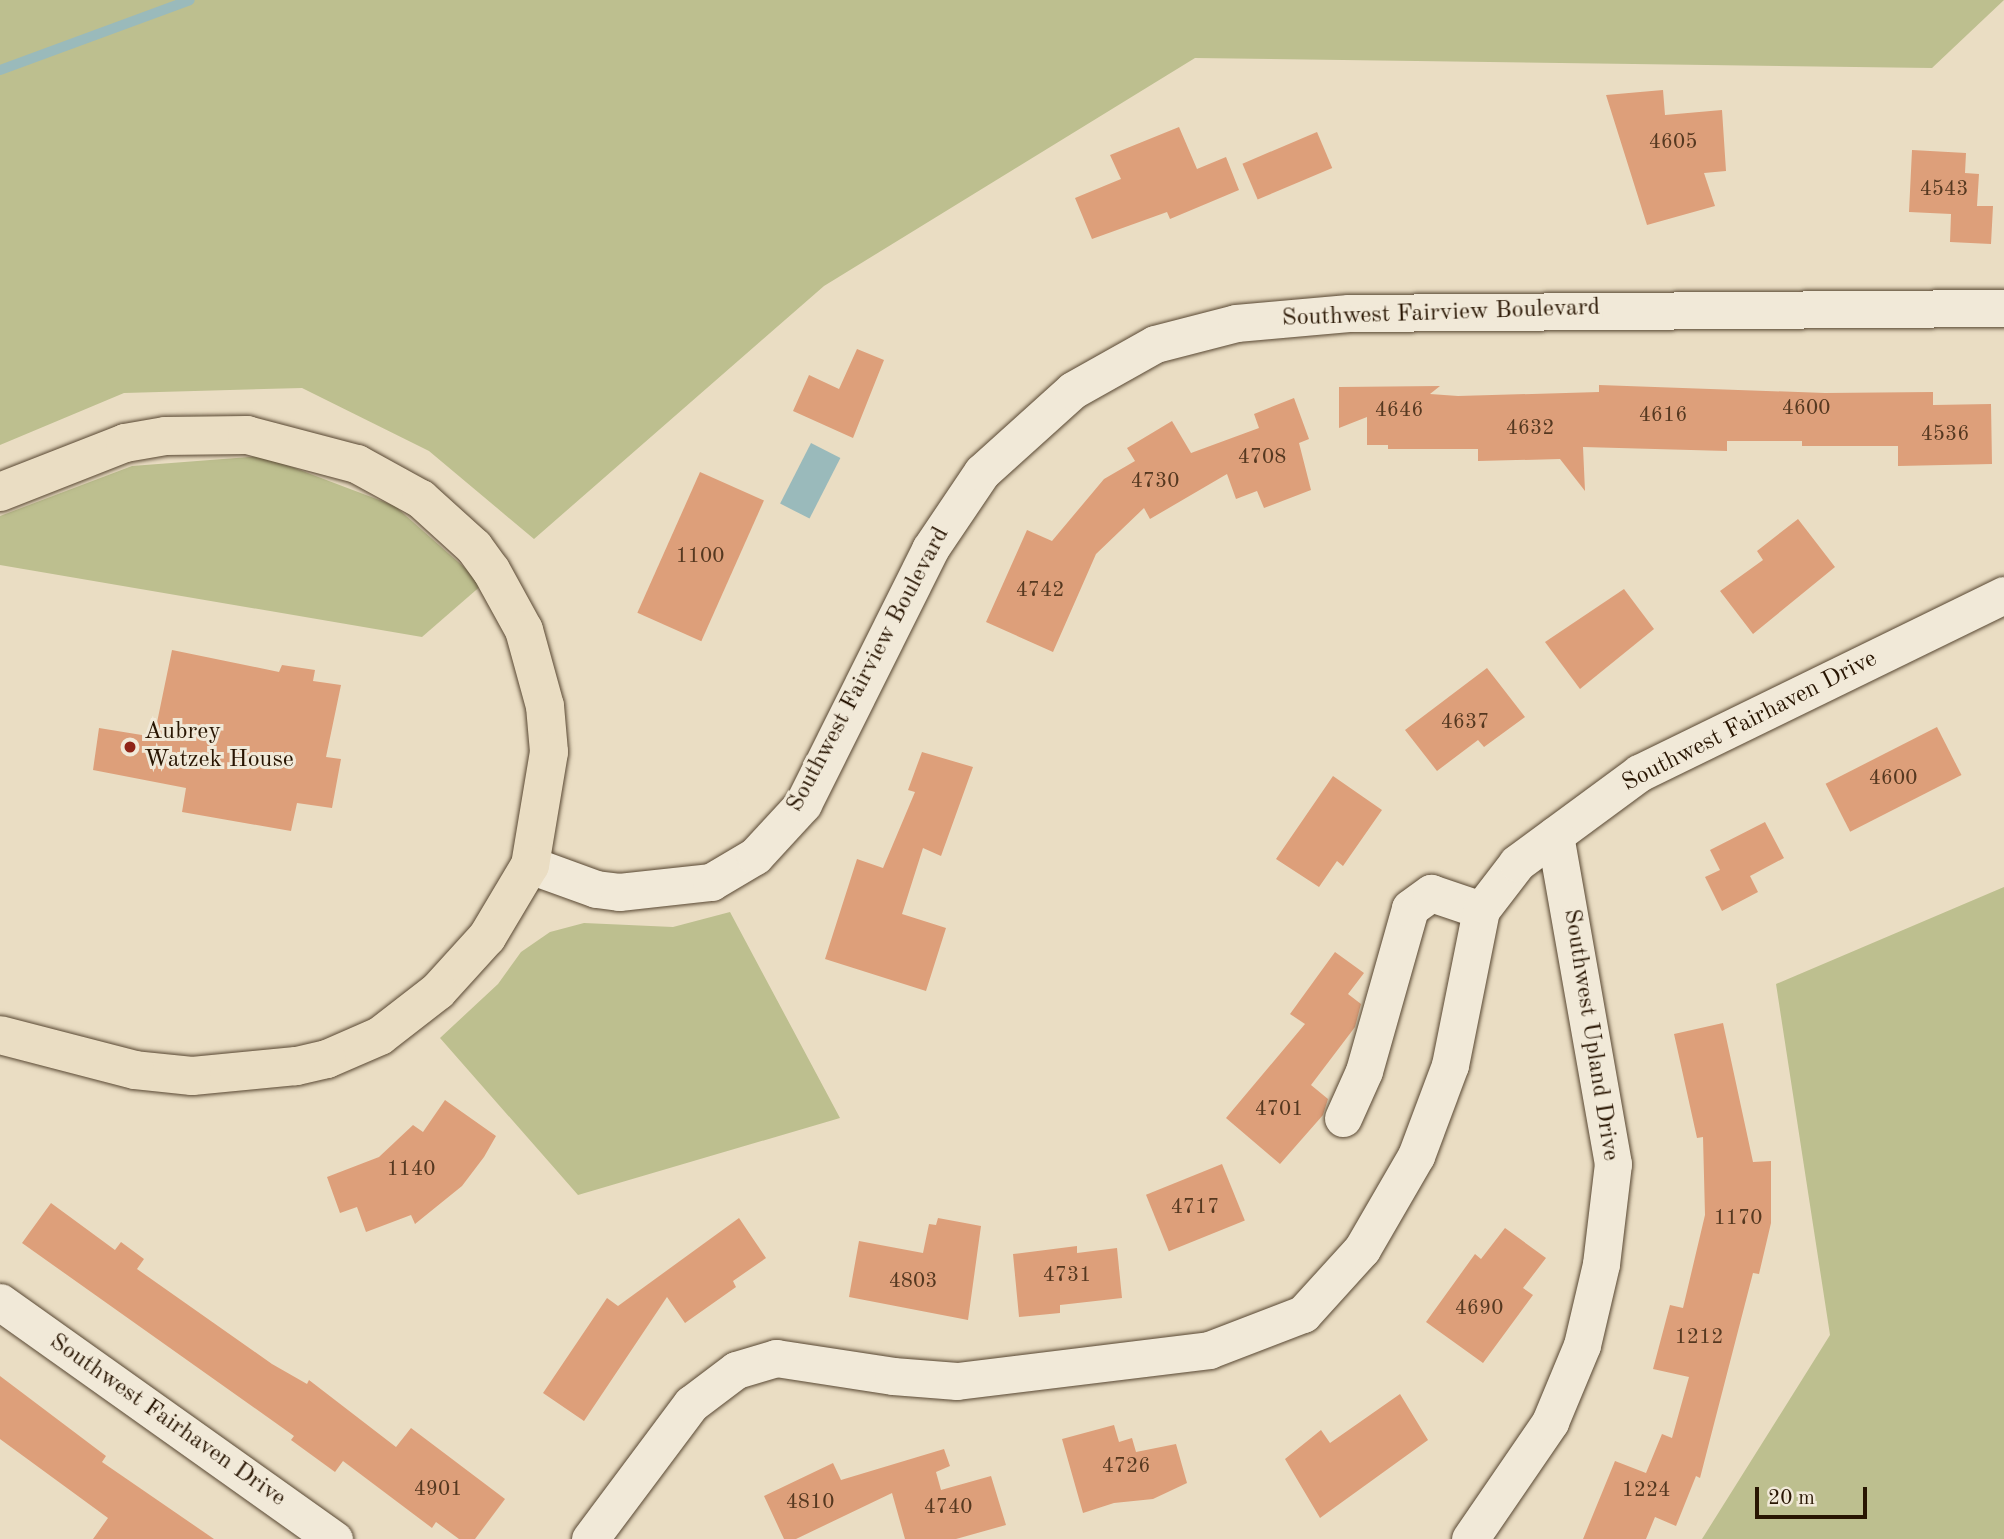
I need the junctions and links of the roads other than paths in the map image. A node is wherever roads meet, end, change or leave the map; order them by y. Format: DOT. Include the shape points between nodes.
graph roads {
  1 [pos="2004,308"];
  2 [pos="0,492"];
  3 [pos="2004,595"];
  4 [pos="1555,835"];
  5 [pos="530,865"];
  6 [pos="1481,910"];
  7 [pos="0,1035"];
  8 [pos="1343,1118"];
  9 [pos="0,1302"];
  10 [pos="334,1539"];
  11 [pos="590,1539"];
  12 [pos="1470,1539"];
  1 -- 5 [label="street, Southwest Fairview Boulevard" via="1349,313 1236,323 1155,344 1073,390 982,472 930,549 803,804 755,856 711,882 619,892 596,889"];
  2 -- 5 [label="main road" via="125,443 214,433 285,442 357,464 421,499 474,547 491,570 524,630 535,665 549,752"];
  3 -- 4 [label="street, Southwest Fairhaven Drive" via="1639,773"];
  4 -- 6 [label="street, Southwest Fairhaven Drive" via="1517,863"];
  4 -- 12 [label="street, Southwest Upland Drive" via="1613,1164 1601,1264 1582,1345 1550,1422"];
  5 -- 7 [label="main road" via="487,937 438,991 396,1026 327,1059 260,1073 173,1075 88,1060"];
  6 -- 8 [label="street" via="1431,893 1410,908 1364,1071"];
  6 -- 11 [label="street, Southwest Fairhaven Drive" via="1450,1065 1416,1156 1362,1250 1303,1314 1209,1350 957,1381 776,1358 736,1370 691,1404"];
  9 -- 10 [label="street, Southwest Fairhaven Drive"];
}
